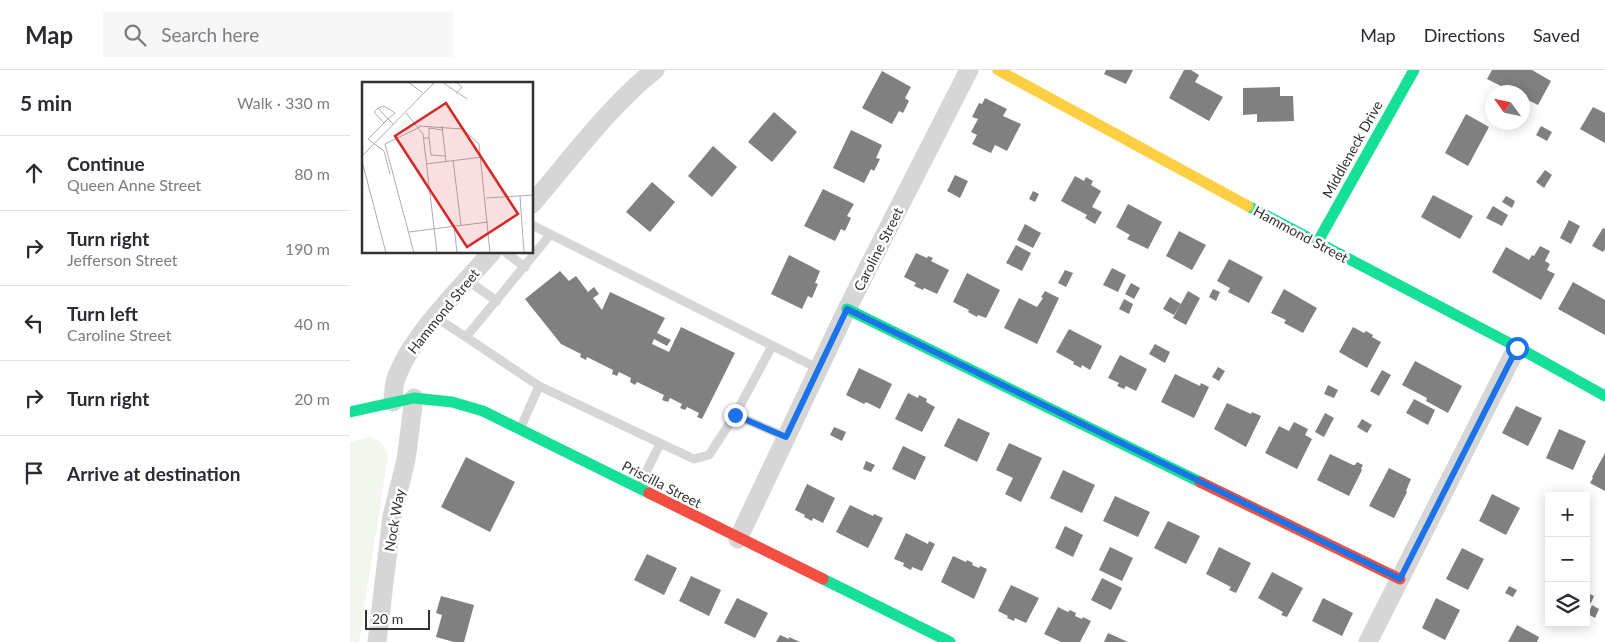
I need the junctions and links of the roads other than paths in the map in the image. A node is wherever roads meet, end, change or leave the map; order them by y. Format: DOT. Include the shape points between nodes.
graph roads {
  1 [pos="655,70"];
  2 [pos="970,70"];
  3 [pos="998,70"];
  4 [pos="1414,70"];
  5 [pos="534,202"];
  6 [pos="534,226"];
  7 [pos="550,235"];
  8 [pos="1317,243"];
  9 [pos="490,254"];
  10 [pos="508,254"];
  11 [pos="525,267"];
  12 [pos="467,280"];
  13 [pos="497,300"];
  14 [pos="847,309"];
  15 [pos="435,317"];
  16 [pos="466,337"];
  17 [pos="772,346"];
  18 [pos="1517,348"];
  19 [pos="819,369"];
  20 [pos="539,386"];
  21 [pos="1605,396"];
  22 [pos="414,398"];
  23 [pos="393,402"];
  24 [pos="350,412"];
  25 [pos="735,415"];
  26 [pos="520,430"];
  27 [pos="786,437"];
  28 [pos="660,444"];
  29 [pos="638,488"];
  30 [pos="738,539"];
  31 [pos="1400,579"];
  32 [pos="1372,641"];
  33 [pos="377,642"];
  34 [pos="950,642"];
  1 -- 5 [label="street" via="609,115"];
  2 -- 14 [label="street, Caroline Street"];
  3 -- 8 [label="street, Hammond Street"];
  4 -- 8 [label="street, Middleneck Drive"];
  6 -- 7 [label="lane"];
  7 -- 11 [label="lane"];
  7 -- 17 [label="lane"];
  8 -- 18 [label="street, Hammond Street"];
  9 -- 12 [label="street, Hammond Street"];
  10 -- 11 [label="lane"];
  11 -- 13 [label="lane"];
  12 -- 13 [label="lane"];
  12 -- 15 [label="street, Hammond Street"];
  13 -- 16 [label="lane"];
  14 -- 19 [label="street, Caroline Street"];
  14 -- 31 [label="street"];
  15 -- 16 [label="lane"];
  15 -- 23 [label="street, Hammond Street" via="407,355 395,380"];
  16 -- 20 [label="lane"];
  17 -- 19 [label="lane"];
  17 -- 25 [label="lane"];
  18 -- 21 [label="street, Hammond Street"];
  18 -- 31 [label="street"];
  19 -- 27 [label="street, Caroline Street"];
  20 -- 26 [label="lane"];
  20 -- 28 [label="lane"];
  22 -- 23 [label="street, Priscilla Street"];
  22 -- 26 [label="street, Priscilla Street" via="452,402 483,411"];
  22 -- 33 [label="street, Nock Way" via="406,460 392,516"];
  23 -- 24 [label="street, Priscilla Street"];
  25 -- 27 [label="lane"];
  25 -- 28 [label="lane" via="709,455 694,459"];
  26 -- 29 [label="street, Priscilla Street"];
  27 -- 30 [label="street, Caroline Street"];
  28 -- 29 [label="lane"];
  29 -- 30 [label="street, Priscilla Street"];
  30 -- 34 [label="street, Priscilla Street"];
  31 -- 32 [label="street"];
}
